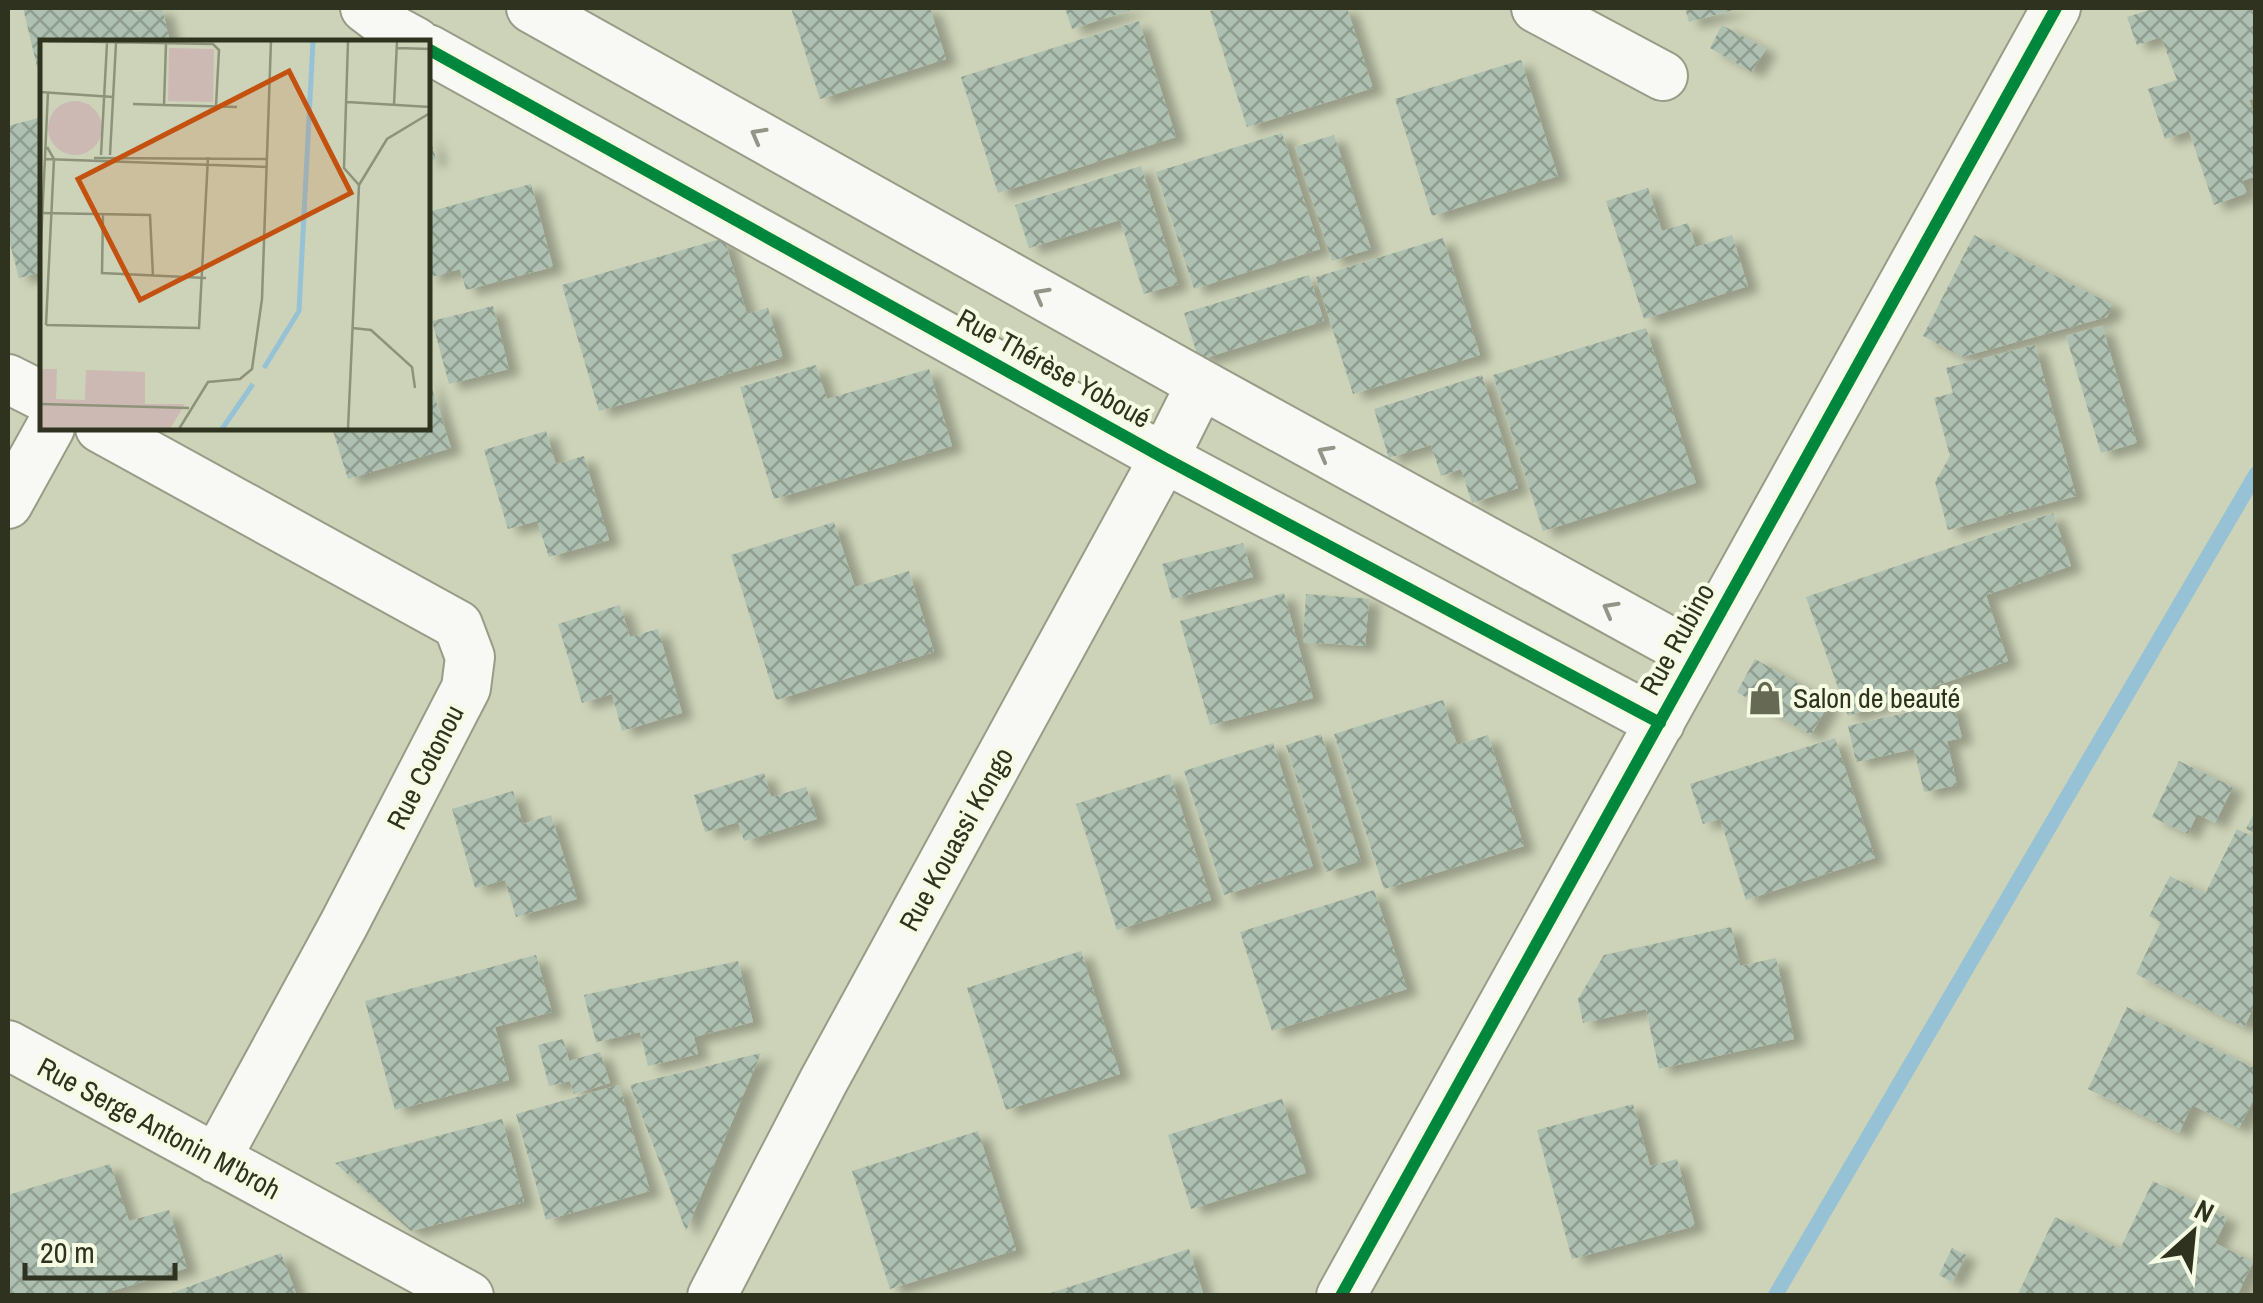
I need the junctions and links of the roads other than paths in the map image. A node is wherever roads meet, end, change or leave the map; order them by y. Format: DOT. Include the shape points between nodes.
graph roads {
  1 [pos="366,8"];
  2 [pos="531,8"];
  3 [pos="1536,8"];
  4 [pos="2056,8"];
  5 [pos="412,40"];
  6 [pos="430,50"];
  7 [pos="1663,76"];
  8 [pos="8,378"];
  9 [pos="1201,384"];
  10 [pos="40,395"];
  11 [pos="49,430"];
  12 [pos="104,430"];
  13 [pos="1164,458"];
  14 [pos="8,504"];
  15 [pos="1696,656"];
  16 [pos="1660,722"];
  17 [pos="8,1045"];
  18 [pos="216,1158"];
  19 [pos="469,1296"];
  20 [pos="712,1296"];
  21 [pos="1342,1296"];
  1 -- 5 [label="street"];
  9 -- 2 [label="street, Rue Thérèse Yoboué, one-way"];
  3 -- 7 [label="street"];
  4 -- 15 [label="street, Rue Rubino"];
  6 -- 13 [label="street, Rue Thérèse Yoboué"];
  8 -- 10 [label="street"];
  9 -- 13 [label="street, Rue Kouassi Kongo"];
  15 -- 9 [label="street, Rue Thérèse Yoboué, one-way"];
  11 -- 14 [label="street"];
  12 -- 18 [label="street, Rue Cotonou" via="458,624 470,657 458,705"];
  13 -- 16 [label="street, Rue Thérèse Yoboué"];
  13 -- 20 [label="street, Rue Kouassi Kongo"];
  15 -- 16 [label="street, Rue Rubino"];
  16 -- 21 [label="street, Rue Rubino"];
  17 -- 18 [label="street, Rue Serge Antonin M'broh"];
  18 -- 19 [label="street, Rue Serge Antonin M'broh"];
}
